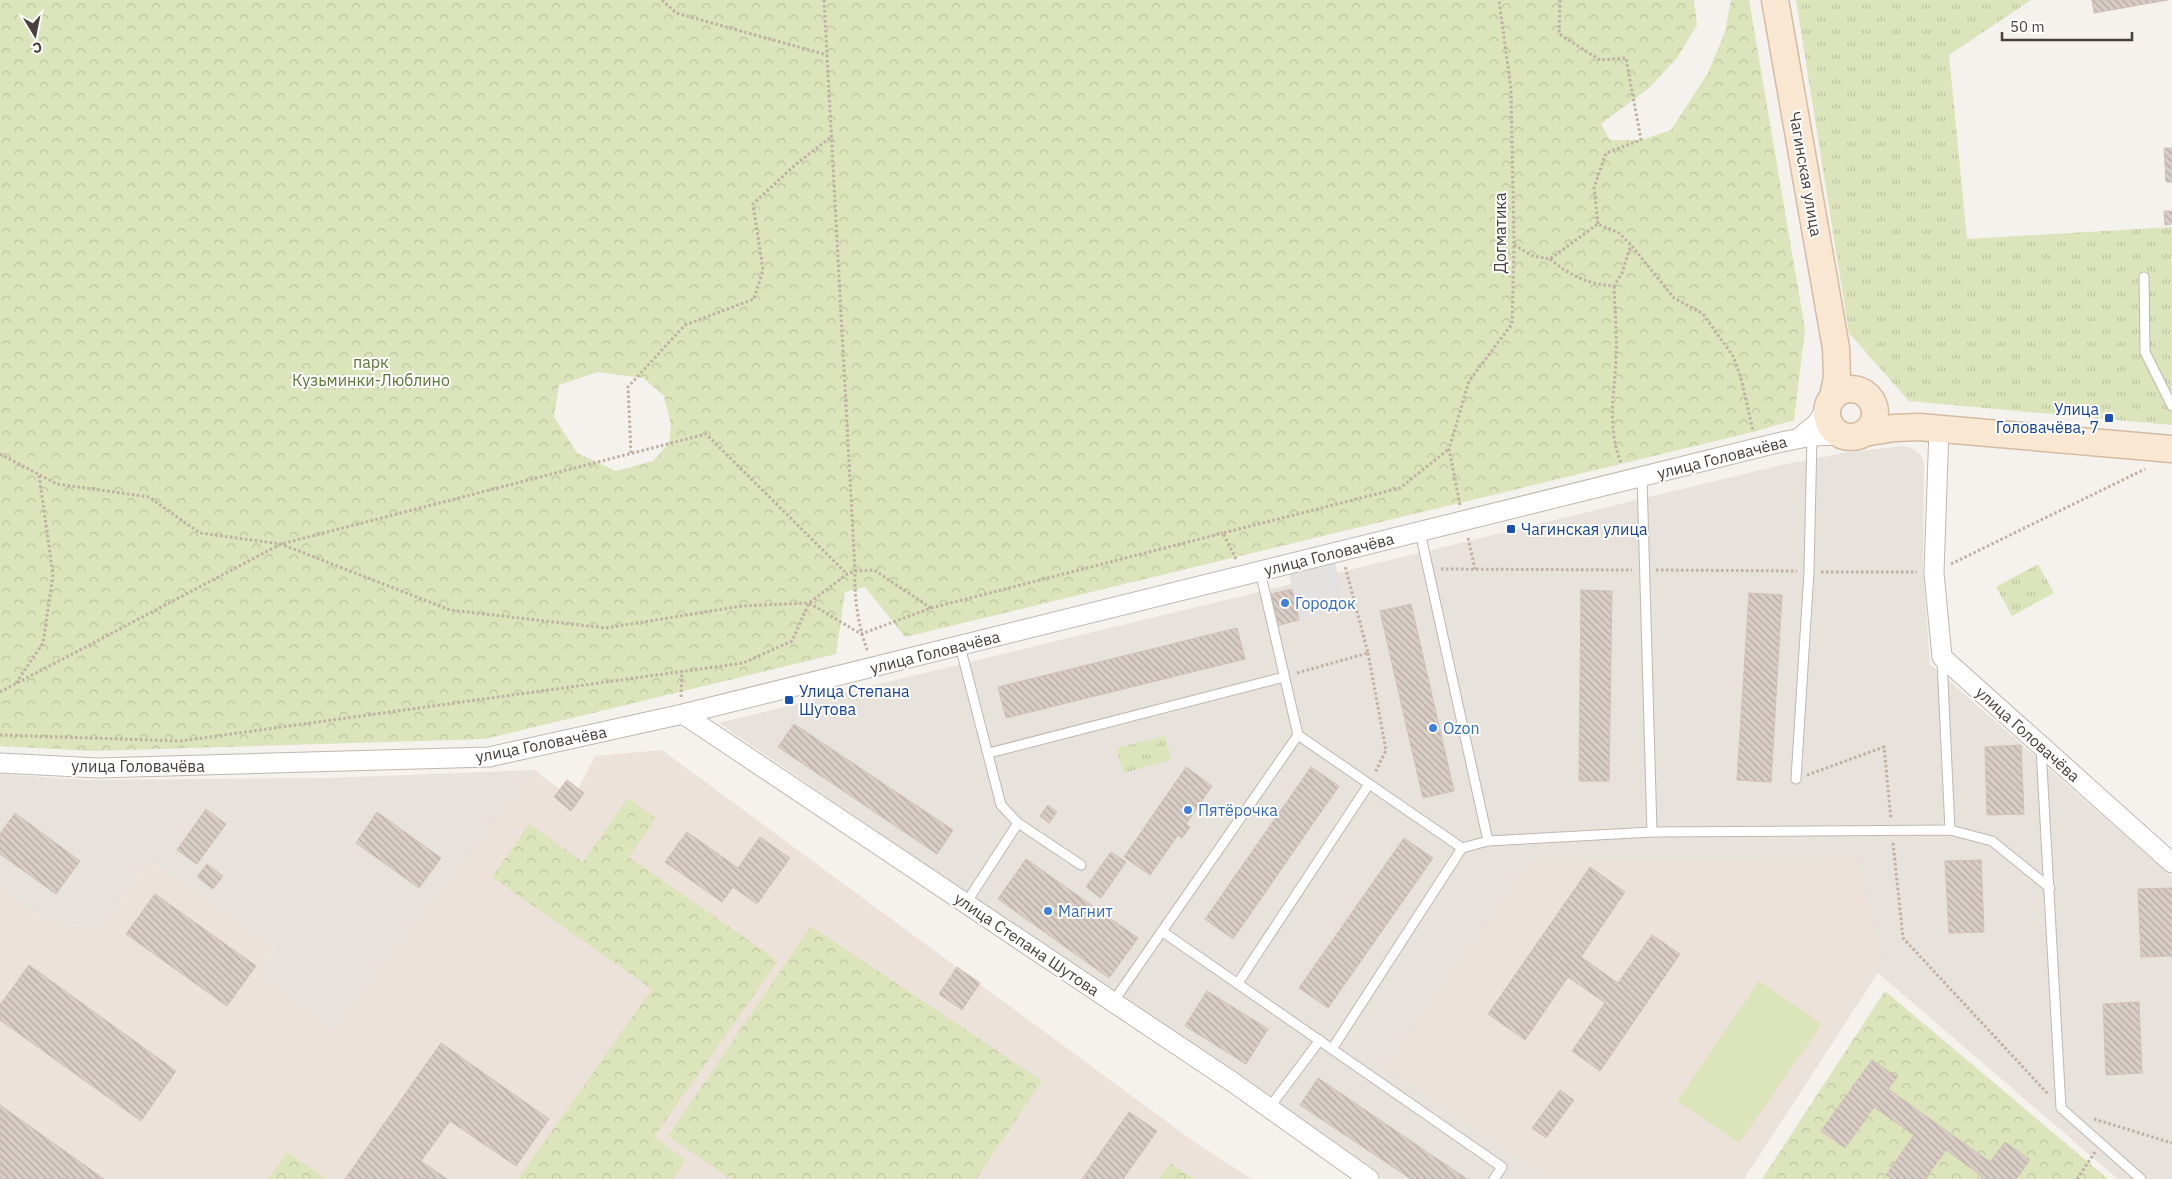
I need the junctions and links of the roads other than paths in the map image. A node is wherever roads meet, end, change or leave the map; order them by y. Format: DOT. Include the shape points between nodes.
graph roads {
  1 [pos="1775,0"];
  2 [pos="2144,277"];
  3 [pos="1836,348"];
  4 [pos="1869,397"];
  5 [pos="1831,400"];
  6 [pos="2172,406"];
  7 [pos="1929,428"];
  8 [pos="1853,434"];
  9 [pos="1805,437"];
  10 [pos="2163,457"];
  11 [pos="1635,478"];
  12 [pos="1420,532"];
  13 [pos="1260,571"];
  14 [pos="960,646"];
  15 [pos="1942,657"];
  16 [pos="1284,677"];
  17 [pos="683,714"];
  18 [pos="1298,735"];
  19 [pos="2041,746"];
  20 [pos="989,753"];
  21 [pos="0,763"];
  22 [pos="1796,779"];
  23 [pos="1369,784"];
  24 [pos="1018,824"];
  25 [pos="1950,830"];
  26 [pos="1652,832"];
  27 [pos="1488,841"];
  28 [pos="1462,848"];
  29 [pos="2172,863"];
  30 [pos="1081,865"];
  31 [pos="2050,888"];
  32 [pos="966,903"];
  33 [pos="1163,932"];
  34 [pos="1238,983"];
  35 [pos="1113,1002"];
  36 [pos="1320,1040"];
  37 [pos="1332,1049"];
  38 [pos="1269,1108"];
  39 [pos="1369,1179"];
  40 [pos="1494,1179"];
  41 [pos="2141,1179"];
  1 -- 3 [label="street, Чагинская улица"];
  2 -- 6 [label="lane" via="2145,352"];
  3 -- 4 [label="street, Чагинская улица" via="1849,373"];
  3 -- 5 [label="street, Чагинская улица" via="1837,378"];
  4 -- 5 [label="street" via="1860,391 1845,390"];
  4 -- 7 [label="street, Чагинская улица" via="1897,420"];
  4 -- 8 [label="street" via="1875,414 1873,422"];
  5 -- 8 [label="street" via="1828,418 1831,425"];
  5 -- 9 [label="street, улица Головачёва"];
  7 -- 8 [label="street" via="1894,428"];
  7 -- 10 [label="street"];
  7 -- 15 [label="street" via="1934,572"];
  8 -- 9 [label="street, улица Головачёва"];
  9 -- 11 [label="street, улица Головачёва"];
  9 -- 22 [label="lane" via="1809,572"];
  11 -- 12 [label="street, улица Головачёва" via="1466,527"];
  11 -- 26 [label="lane" via="1644,570"];
  12 -- 13 [label="street, улица Головачёва"];
  12 -- 27 [label="lane"];
  13 -- 14 [label="street, улица Головачёва"];
  13 -- 16 [label="lane"];
  14 -- 17 [label="street, улица Головачёва"];
  14 -- 20 [label="lane"];
  15 -- 19 [label="street, улица Головачёва"];
  15 -- 25 [label="lane"];
  16 -- 18 [label="lane"];
  16 -- 20 [label="lane"];
  17 -- 21 [label="street, улица Головачёва" via="489,757 98,768"];
  17 -- 32 [label="street, улица Степана Шутова"];
  18 -- 23 [label="lane"];
  18 -- 33 [label="lane"];
  19 -- 29 [label="street, улица Головачёва"];
  19 -- 31 [label="lane"];
  20 -- 24 [label="lane" via="1001,805"];
  23 -- 28 [label="lane"];
  23 -- 34 [label="lane"];
  24 -- 30 [label="lane"];
  24 -- 32 [label="lane"];
  25 -- 26 [label="lane"];
  25 -- 31 [label="lane" via="1992,841"];
  26 -- 27 [label="lane"];
  27 -- 28 [label="lane"];
  28 -- 37 [label="lane"];
  31 -- 41 [label="lane" via="2061,1108"];
  32 -- 35 [label="street, улица Степана Шутова"];
  33 -- 34 [label="lane"];
  33 -- 35 [label="lane"];
  34 -- 36 [label="lane"];
  35 -- 38 [label="street, улица Степана Шутова"];
  36 -- 37 [label="lane"];
  36 -- 38 [label="lane"];
  37 -- 40 [label="lane" via="1502,1167"];
  38 -- 39 [label="street, улица Степана Шутова"];
}
